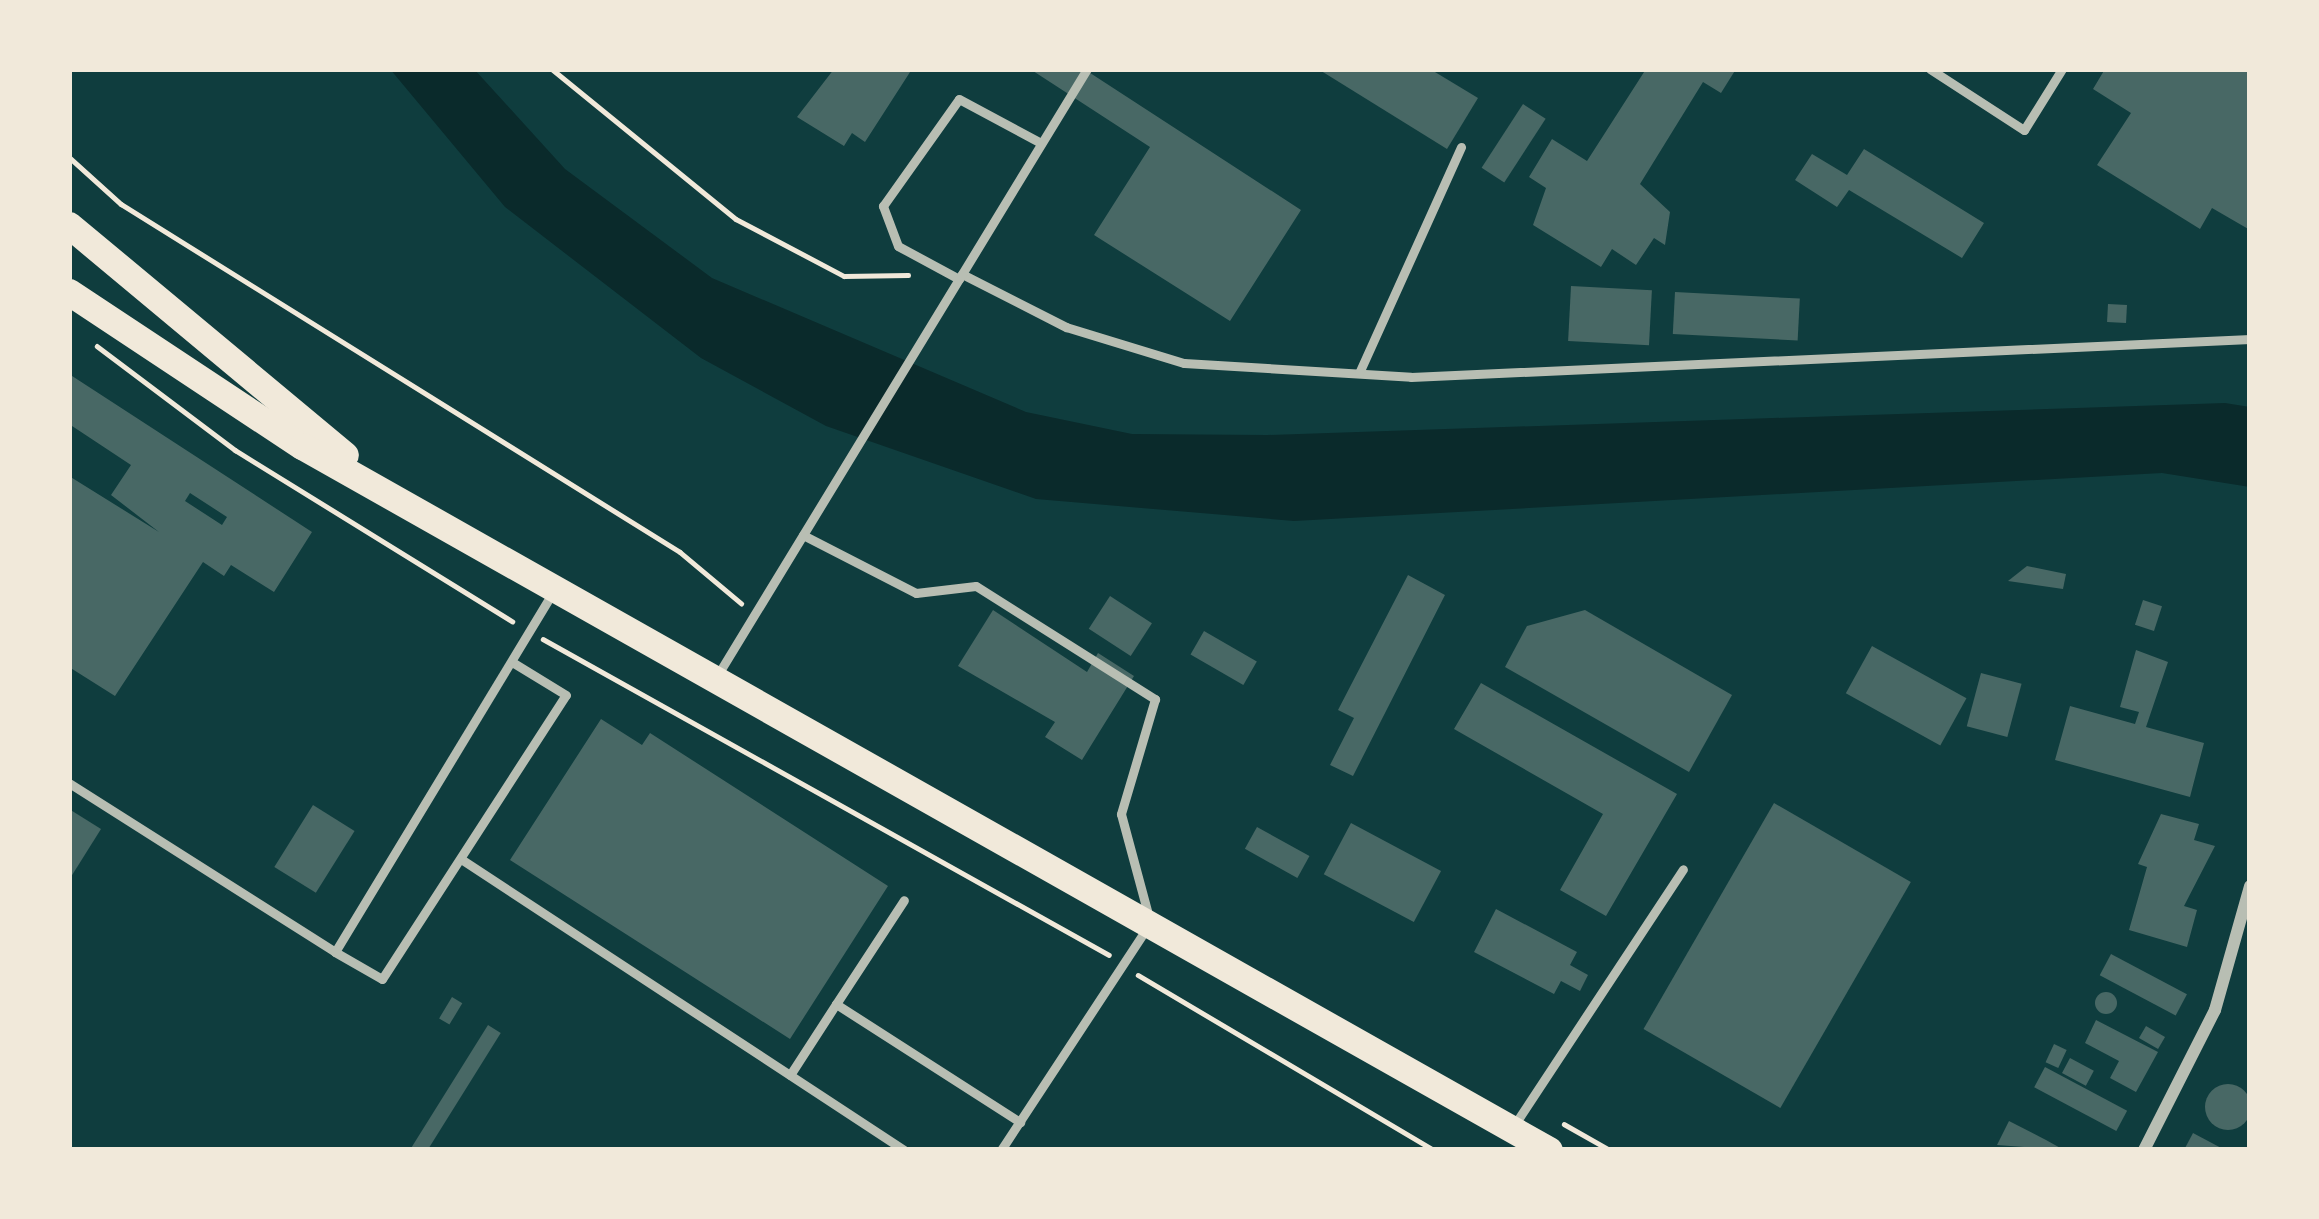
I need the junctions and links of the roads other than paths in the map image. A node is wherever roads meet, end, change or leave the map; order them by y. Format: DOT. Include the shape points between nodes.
graph roads {
  1 [pos="1087,69"];
  2 [pos="1930,69"];
  3 [pos="2062,69"];
  4 [pos="1041,143"];
  5 [pos="1461,147"];
  6 [pos="69,225"];
  7 [pos="960,277"];
  8 [pos="69,292"];
  9 [pos="2250,339"];
  10 [pos="1359,374"];
  11 [pos="395,496"];
  12 [pos="803,535"];
  13 [pos="556,585"];
  14 [pos="512,662"];
  15 [pos="717,676"];
  16 [pos="69,783"];
  17 [pos="461,859"];
  18 [pos="1683,869"];
  19 [pos="2250,886"];
  20 [pos="904,900"];
  21 [pos="1150,922"];
  22 [pos="335,952"];
  23 [pos="836,1004"];
  24 [pos="790,1075"];
  25 [pos="1020,1122"];
  26 [pos="1512,1128"];
  27 [pos="904,1150"];
  28 [pos="1001,1150"];
  29 [pos="1549,1150"];
  30 [pos="2144,1150"];
  1 -- 4 [label="lane"];
  2 -- 3 [label="lane" via="2024,130"];
  4 -- 7 [label="lane"];
  4 -- 7 [label="lane" via="959,98 883,206 898,246"];
  5 -- 10 [label="lane"];
  6 -- 11 [label="main road"];
  7 -- 10 [label="lane" via="1066,327 1184,362"];
  7 -- 12 [label="lane"];
  8 -- 11 [label="main road"];
  9 -- 10 [label="lane"];
  11 -- 13 [label="main road"];
  12 -- 15 [label="lane"];
  12 -- 21 [label="lane" via="916,593 976,586 1155,699 1121,814"];
  13 -- 14 [label="lane"];
  13 -- 15 [label="main road"];
  14 -- 17 [label="lane" via="566,694"];
  14 -- 22 [label="lane"];
  15 -- 21 [label="main road"];
  16 -- 22 [label="lane"];
  17 -- 22 [label="lane" via="382,979"];
  17 -- 24 [label="lane"];
  18 -- 26 [label="lane"];
  19 -- 30 [label="street" via="2215,1010"];
  20 -- 23 [label="lane"];
  21 -- 25 [label="lane"];
  21 -- 26 [label="main road"];
  23 -- 24 [label="lane"];
  23 -- 25 [label="lane"];
  24 -- 27 [label="lane"];
  25 -- 28 [label="lane"];
  26 -- 29 [label="main road"];
}
